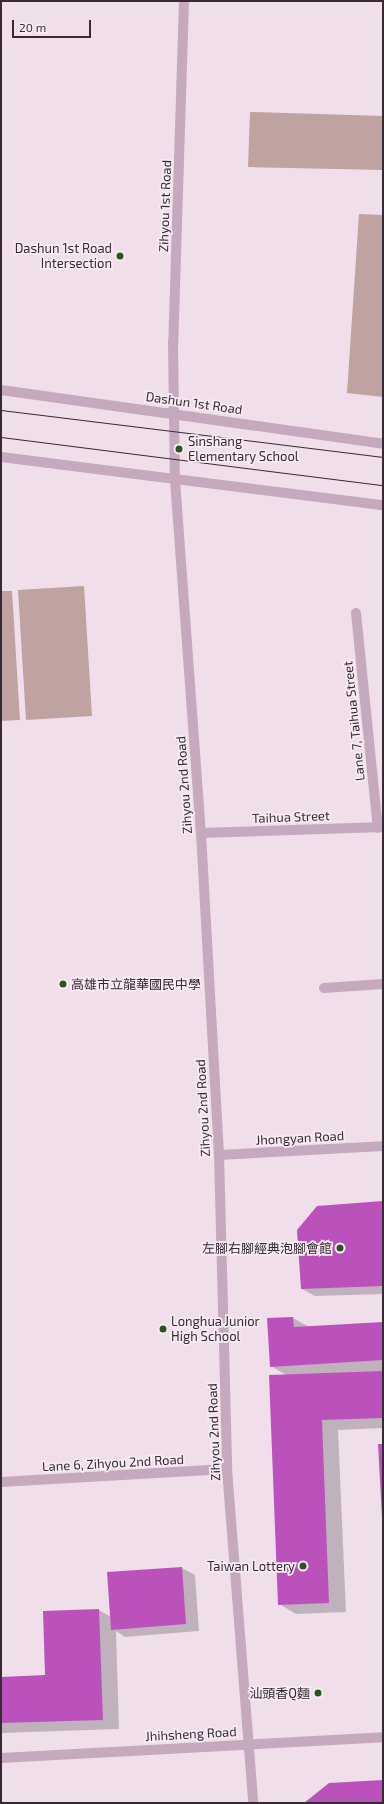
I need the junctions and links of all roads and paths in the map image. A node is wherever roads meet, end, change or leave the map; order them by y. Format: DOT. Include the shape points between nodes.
graph roads {
  1 [pos="184,1"];
  2 [pos="1,390"];
  3 [pos="173,413"];
  4 [pos="383,444"];
  5 [pos="1,457"];
  6 [pos="175,480"];
  7 [pos="383,505"];
  8 [pos="356,613"];
  9 [pos="380,827"];
  10 [pos="201,833"];
  11 [pos="383,984"];
  12 [pos="324,988"];
  13 [pos="383,1146"];
  14 [pos="219,1155"];
  15 [pos="227,1469"];
  16 [pos="1,1482"];
  17 [pos="383,1736"];
  18 [pos="250,1744"];
  19 [pos="1,1758"];
  20 [pos="253,1803"];
  1 -- 3 [label="street, Zihyou 1st Road"];
  2 -- 3 [label="street, Dashun 1st Road"];
  3 -- 4 [label="street, Dashun 1st Road"];
  3 -- 6 [label="street, Zihyou 2nd Road"];
  5 -- 6 [label="street"];
  6 -- 7 [label="street"];
  6 -- 10 [label="street, Zihyou 2nd Road"];
  8 -- 9 [label="street, Lane 7, Taihua Street"];
  9 -- 10 [label="street, Taihua Street"];
  10 -- 14 [label="street, Zihyou 2nd Road"];
  11 -- 12 [label="street"];
  13 -- 14 [label="street, Jhongyan Road"];
  14 -- 15 [label="street, Zihyou 2nd Road"];
  15 -- 16 [label="street, Lane 6, Zihyou 2nd Road"];
  15 -- 18 [label="street, Zihyou 2nd Road"];
  17 -- 18 [label="street, Jhihsheng Road"];
  18 -- 19 [label="street, Jhihsheng Road"];
  18 -- 20 [label="street, Zihyou 2nd Road"];
}
